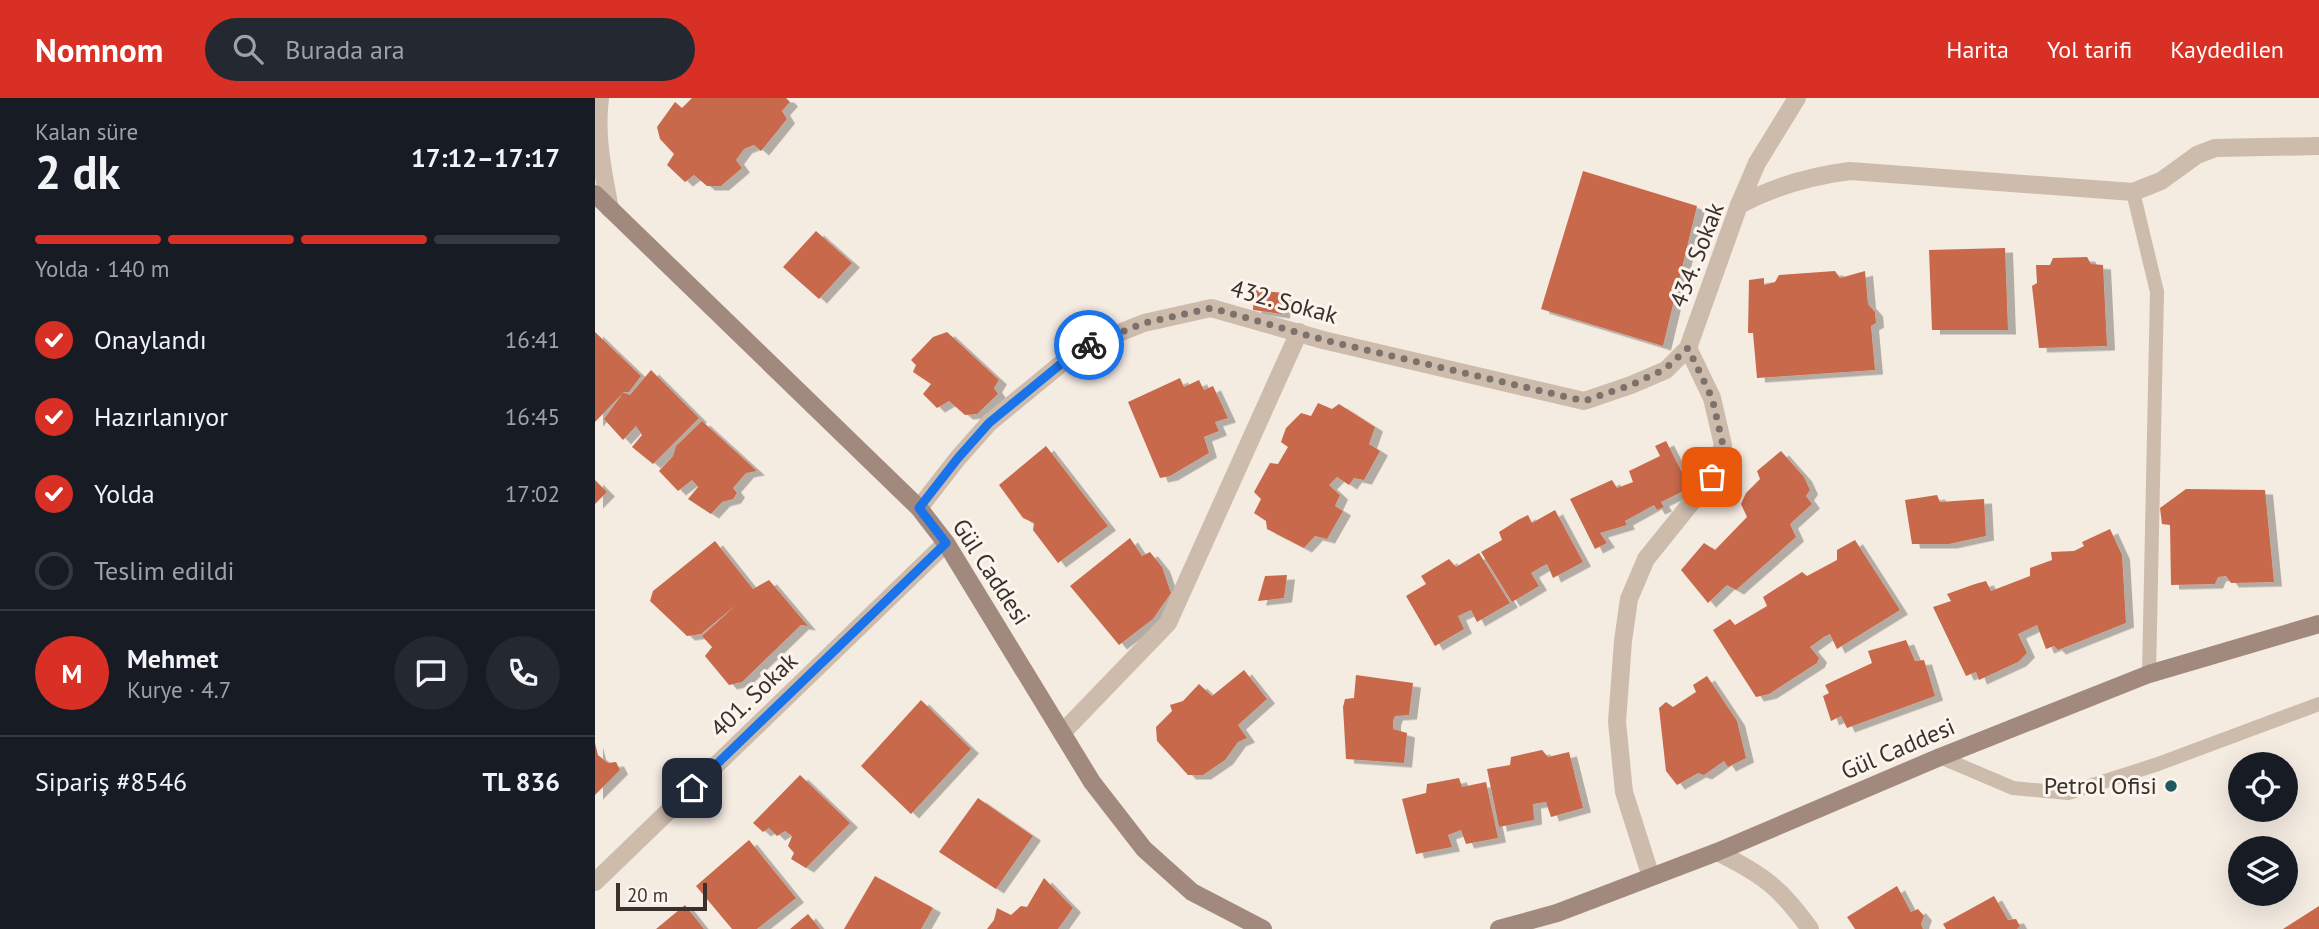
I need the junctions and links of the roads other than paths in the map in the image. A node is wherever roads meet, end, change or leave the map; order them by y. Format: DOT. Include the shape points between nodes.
graph roads {
  1 [pos="600,98"];
  2 [pos="1797,98"];
  3 [pos="2319,146"];
  4 [pos="2133,192"];
  5 [pos="595,194"];
  6 [pos="1738,205"];
  7 [pos="610,209"];
  8 [pos="1299,332"];
  9 [pos="1688,348"];
  10 [pos="919,508"];
  11 [pos="946,543"];
  12 [pos="2319,624"];
  13 [pos="2149,674"];
  14 [pos="2319,704"];
  15 [pos="1062,733"];
  16 [pos="1940,757"];
  17 [pos="1717,852"];
  18 [pos="1651,877"];
  19 [pos="595,882"];
  20 [pos="1263,929"];
  21 [pos="1499,929"];
  22 [pos="1810,929"];
  1 -- 7 [label="street" via="597,124"];
  2 -- 6 [label="street" via="1757,163"];
  3 -- 4 [label="street, 434. Sokak" via="2215,148"];
  4 -- 6 [label="street, 434. Sokak" via="1850,171 1788,183"];
  4 -- 13 [label="lane" via="2157,292"];
  5 -- 7 [label="main road, Gül Caddesi"];
  6 -- 9 [label="street, 434. Sokak"];
  7 -- 10 [label="main road, Gül Caddesi"];
  8 -- 9 [label="street, 432. Sokak" via="1584,401 1665,369"];
  8 -- 10 [label="street, 432. Sokak" via="1212,308 1144,323 1079,349 989,423"];
  8 -- 15 [label="street" via="1168,624"];
  9 -- 18 [label="street, 434. Sokak" via="1712,398 1723,445 1712,477 1646,559 1629,599 1623,640 1618,722 1624,792"];
  10 -- 11 [label="main road, Gül Caddesi"];
  11 -- 15 [label="main road, Gül Caddesi"];
  11 -- 19 [label="street, 401. Sokak"];
  12 -- 13 [label="main road, Gül Caddesi"];
  13 -- 16 [label="main road, Gül Caddesi"];
  14 -- 16 [label="lane" via="2069,793 2013,788"];
  15 -- 20 [label="main road, Gül Caddesi" via="1092,782 1144,849 1192,892"];
  16 -- 17 [label="main road, Gül Caddesi"];
  17 -- 18 [label="main road, Gül Caddesi"];
  17 -- 22 [label="street" via="1764,877"];
  18 -- 21 [label="main road, Gül Caddesi" via="1557,913"];
}
